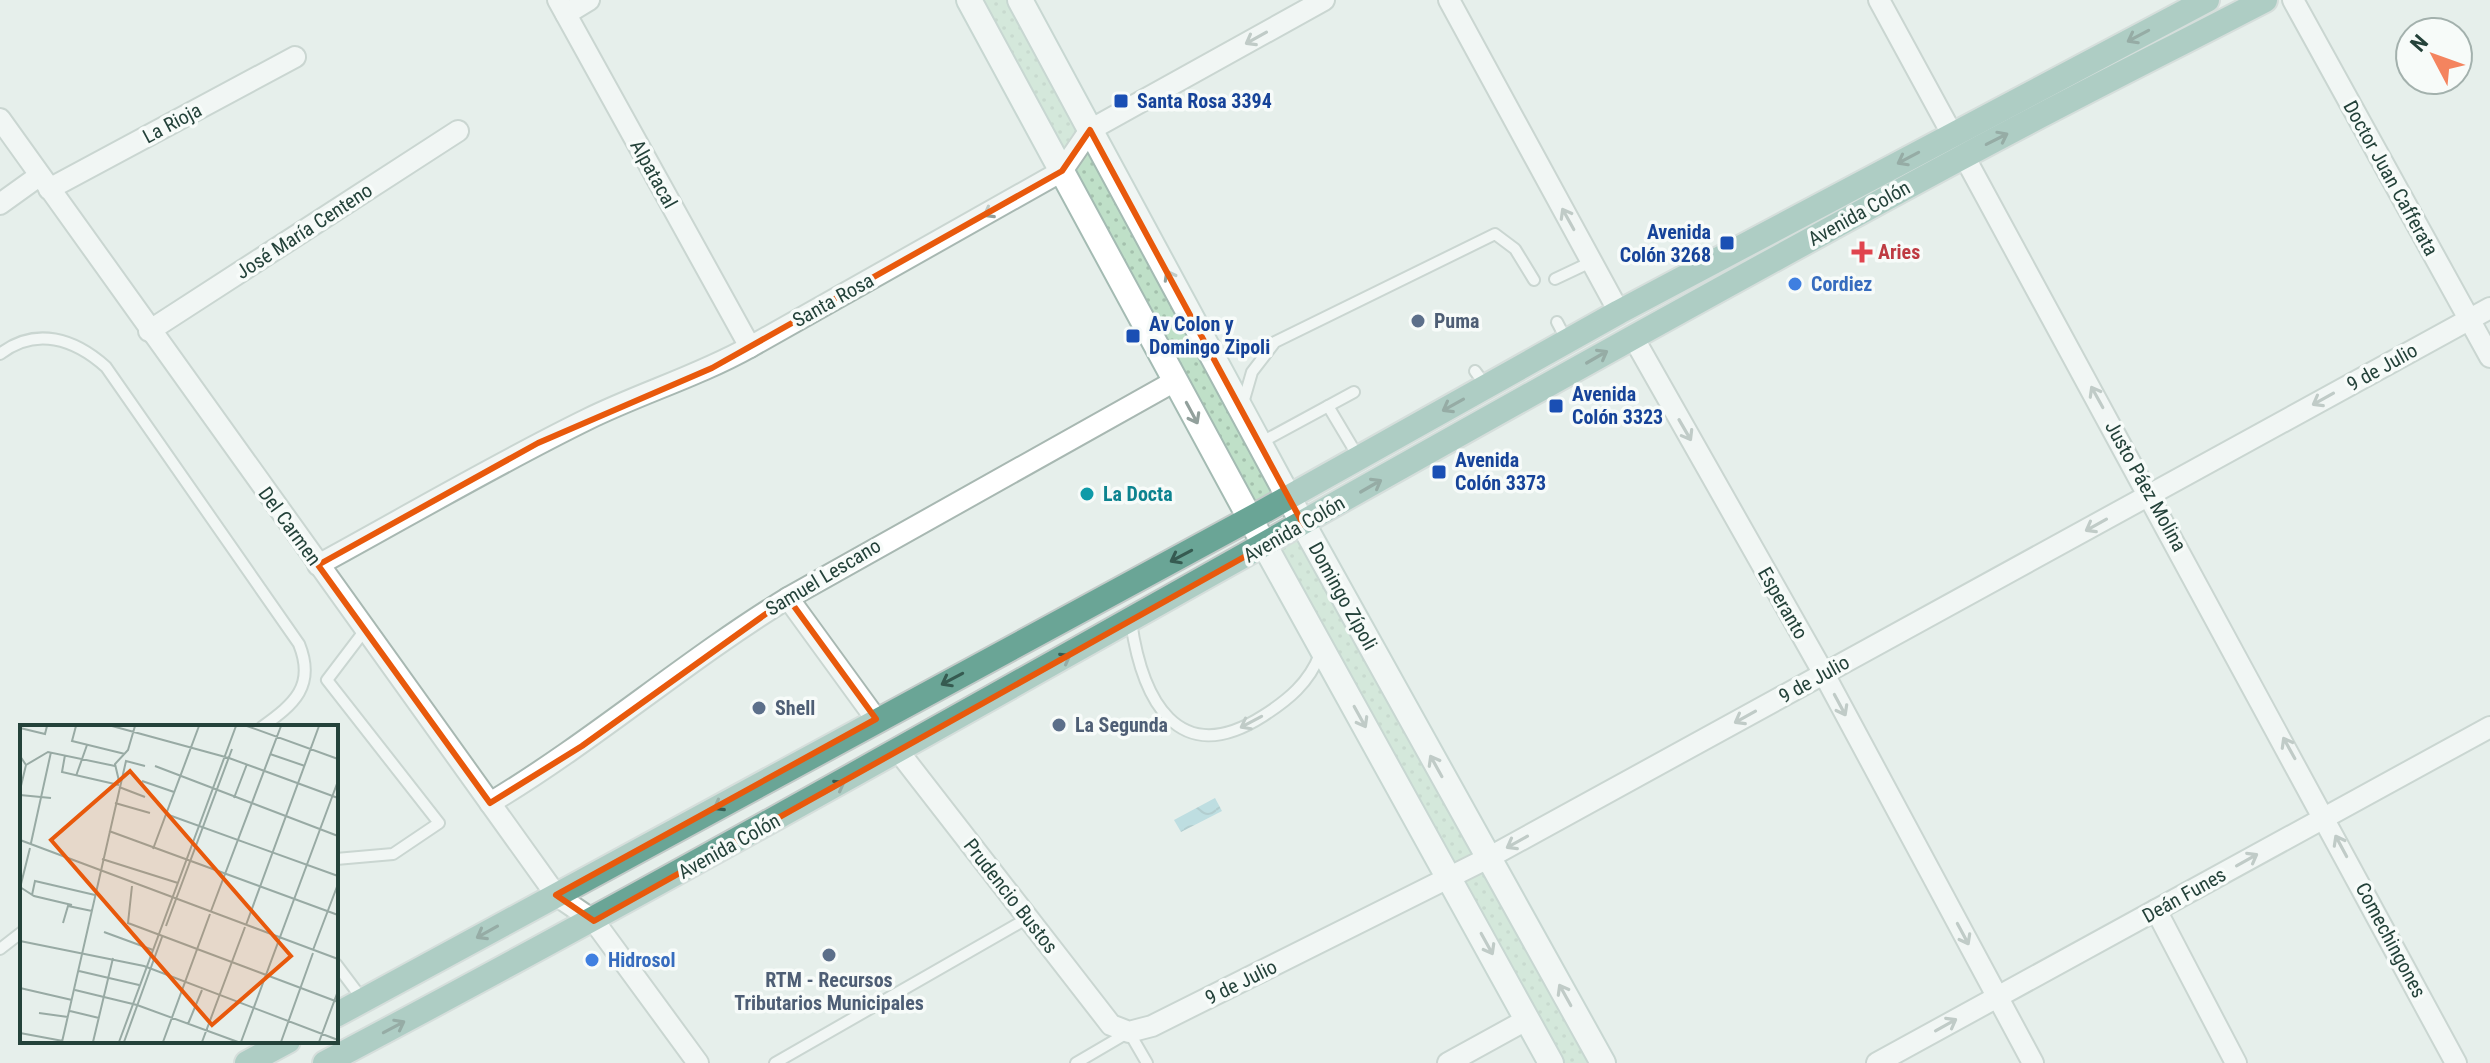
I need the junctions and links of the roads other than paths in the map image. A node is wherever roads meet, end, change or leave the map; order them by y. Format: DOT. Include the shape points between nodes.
graph roads {
  1 [pos="589,0"];
  2 [pos="969,0"];
  3 [pos="1020,0"];
  4 [pos="1324,0"];
  5 [pos="1449,0"];
  6 [pos="1879,0"];
  7 [pos="2207,0"];
  8 [pos="2265,0"];
  9 [pos="2293,0"];
  10 [pos="562,7"];
  11 [pos="295,57"];
  12 [pos="0,119"];
  13 [pos="1090,130"];
  14 [pos="458,131"];
  15 [pos="1952,134"];
  16 [pos="0,146"];
  17 [pos="1964,156"];
  18 [pos="25,157"];
  19 [pos="1062,171"];
  20 [pos="44,183"];
  21 [pos="0,204"];
  22 [pos="1591,262"];
  23 [pos="1555,279"];
  24 [pos="1534,280"];
  25 [pos="2490,308"];
  26 [pos="1619,312"];
  27 [pos="2469,320"];
  28 [pos="149,331"];
  29 [pos="1633,337"];
  30 [pos="750,347"];
  31 [pos="0,354"];
  32 [pos="2490,357"];
  33 [pos="1175,381"];
  34 [pos="1354,392"];
  35 [pos="1328,406"];
  36 [pos="1241,409"];
  37 [pos="1260,443"];
  38 [pos="1359,458"];
  39 [pos="2151,494"];
  40 [pos="1289,497"];
  41 [pos="1250,519"];
  42 [pos="1303,524"];
  43 [pos="1265,546"];
  44 [pos="318,565"];
  45 [pos="788,598"];
  46 [pos="1131,622"];
  47 [pos="365,630"];
  48 [pos="1322,649"];
  49 [pos="1824,674"];
  50 [pos="876,719"];
  51 [pos="265,725"];
  52 [pos="2490,727"];
  53 [pos="899,752"];
  54 [pos="490,803"];
  55 [pos="2326,817"];
  56 [pos="1488,858"];
  57 [pos="338,859"];
  58 [pos="1451,878"];
  59 [pos="556,895"];
  60 [pos="2156,910"];
  61 [pos="1028,918"];
  62 [pos="594,921"];
  63 [pos="20,934"];
  64 [pos="0,949"];
  65 [pos="338,967"];
  66 [pos="1997,997"];
  67 [pos="363,1000"];
  68 [pos="338,1014"];
  69 [pos="1528,1019"];
  70 [pos="1129,1032"];
  71 [pos="284,1043"];
  72 [pos="247,1063"];
  73 [pos="325,1063"];
  74 [pos="698,1063"];
  75 [pos="775,1063"];
  76 [pos="1076,1063"];
  77 [pos="1147,1063"];
  78 [pos="1448,1063"];
  79 [pos="1551,1063"];
  80 [pos="1603,1063"];
  81 [pos="1877,1063"];
  82 [pos="2033,1063"];
  83 [pos="2236,1063"];
  84 [pos="2456,1063"];
  1 -- 10 [label="street"];
  2 -- 19 [label="main road"];
  3 -- 13 [label="main road, Domingo Zípoli"];
  4 -- 13 [label="street, Santa Rosa, one-way"];
  22 -- 5 [label="street, one-way"];
  6 -- 15 [label="street"];
  7 -- 15 [label="main road, Avenida Colón, one-way"];
  17 -- 8 [label="main road, Avenida Colón, one-way"];
  9 -- 27 [label="street, Doctor Juan Cafferata"];
  10 -- 30 [label="street, Alpatacal"];
  11 -- 20 [label="street, La Rioja"];
  12 -- 18 [label="street, Del Carmen"];
  13 -- 19 [label="street, Santa Rosa"];
  36 -- 13 [label="main road, Domingo Zípoli, one-way"];
  14 -- 28 [label="street, José María Centeno"];
  15 -- 26 [label="main road, Avenida Colón, one-way"];
  16 -- 18 [label="street, Del Carmen"];
  17 -- 29 [label="main road, Avenida Colón"];
  39 -- 17 [label="street, Justo Páez Molina, one-way"];
  18 -- 20 [label="street, Del Carmen"];
  19 -- 30 [label="street, Santa Rosa, one-way"];
  19 -- 33 [label="main road"];
  20 -- 21 [label="street, La Rioja"];
  20 -- 28 [label="street, Del Carmen"];
  22 -- 23 [label="lane"];
  22 -- 26 [label="street"];
  24 -- 36 [label="lane" via="1515,249 1495,234 1453,252 1275,342 1252,372"];
  25 -- 27 [label="street, 9 de Julio"];
  26 -- 38 [label="main road, Avenida Colón, one-way" via="1562,332"];
  27 -- 32 [label="street, Doctor Juan Cafferata"];
  27 -- 39 [label="street, 9 de Julio, one-way"];
  28 -- 44 [label="street, Del Carmen"];
  42 -- 29 [label="main road, Avenida Colón, one-way"];
  29 -- 49 [label="street, Esperanto, one-way"];
  30 -- 44 [label="street, Santa Rosa" via="538,443"];
  31 -- 51 [label="lane" via="24,340 59,339 95,357 115,380 299,644 307,663 302,690"];
  33 -- 41 [label="main road, one-way"];
  33 -- 45 [label="street, Samuel Lescano"];
  34 -- 35 [label="lane"];
  35 -- 37 [label="lane"];
  35 -- 38 [label="lane"];
  36 -- 37 [label="main road, Domingo Zípoli"];
  37 -- 40 [label="main road, Domingo Zípoli"];
  38 -- 40 [label="main road, Avenida Colón"];
  39 -- 49 [label="street, 9 de Julio, one-way"];
  55 -- 39 [label="street, Justo Páez Molina, one-way"];
  40 -- 41 [label="main road, Avenida Colón"];
  40 -- 42 [label="main road, Domingo Zípoli"];
  41 -- 43 [label="main road"];
  41 -- 50 [label="main road, Avenida Colón, one-way"];
  42 -- 43 [label="main road, Avenida Colón"];
  56 -- 42 [label="main road, Domingo Zípoli, one-way"];
  43 -- 46 [label="main road, Avenida Colón"];
  43 -- 48 [label="main road"];
  44 -- 47 [label="street, Del Carmen"];
  45 -- 50 [label="street"];
  45 -- 54 [label="street, Samuel Lescano" via="559,761"];
  48 -- 46 [label="lane, one-way" via="1313,672 1288,700 1248,726 1213,738 1175,726 1153,697 1136,660"];
  53 -- 46 [label="main road, Avenida Colón, one-way"];
  47 -- 54 [label="street, Del Carmen"];
  47 -- 57 [label="lane" via="327,680 439,823 393,854"];
  48 -- 58 [label="main road, one-way"];
  49 -- 56 [label="street, 9 de Julio, one-way"];
  49 -- 66 [label="street, Esperanto, one-way"];
  50 -- 59 [label="main road, Avenida Colón, one-way"];
  52 -- 55 [label="street, Deán Funes"];
  53 -- 61 [label="street, Prudencio Bustos"];
  62 -- 53 [label="main road, Avenida Colón, one-way"];
  54 -- 59 [label="street, Del Carmen"];
  60 -- 55 [label="street, Deán Funes, one-way"];
  84 -- 55 [label="street, Comechingones, one-way"];
  56 -- 58 [label="street, 9 de Julio"];
  80 -- 56 [label="main road, Domingo Zípoli, one-way"];
  58 -- 69 [label="main road, one-way"];
  58 -- 70 [label="street, 9 de Julio" via="1152,1026"];
  59 -- 62 [label="street, Del Carmen"];
  59 -- 67 [label="main road, Avenida Colón, one-way"];
  60 -- 66 [label="street, Deán Funes"];
  60 -- 83 [label="street"];
  61 -- 70 [label="street, Prudencio Bustos" via="1111,1025"];
  61 -- 75 [label="lane"];
  73 -- 62 [label="main road, Avenida Colón, one-way"];
  62 -- 74 [label="street"];
  63 -- 64 [label="lane"];
  65 -- 67 [label="lane"];
  81 -- 66 [label="street, Deán Funes, one-way"];
  66 -- 82 [label="street, Esperanto"];
  67 -- 68 [label="main road, Avenida Colón"];
  69 -- 78 [label="street"];
  69 -- 79 [label="main road"];
  70 -- 76 [label="lane"];
  70 -- 77 [label="lane"];
  71 -- 72 [label="main road"];
}
